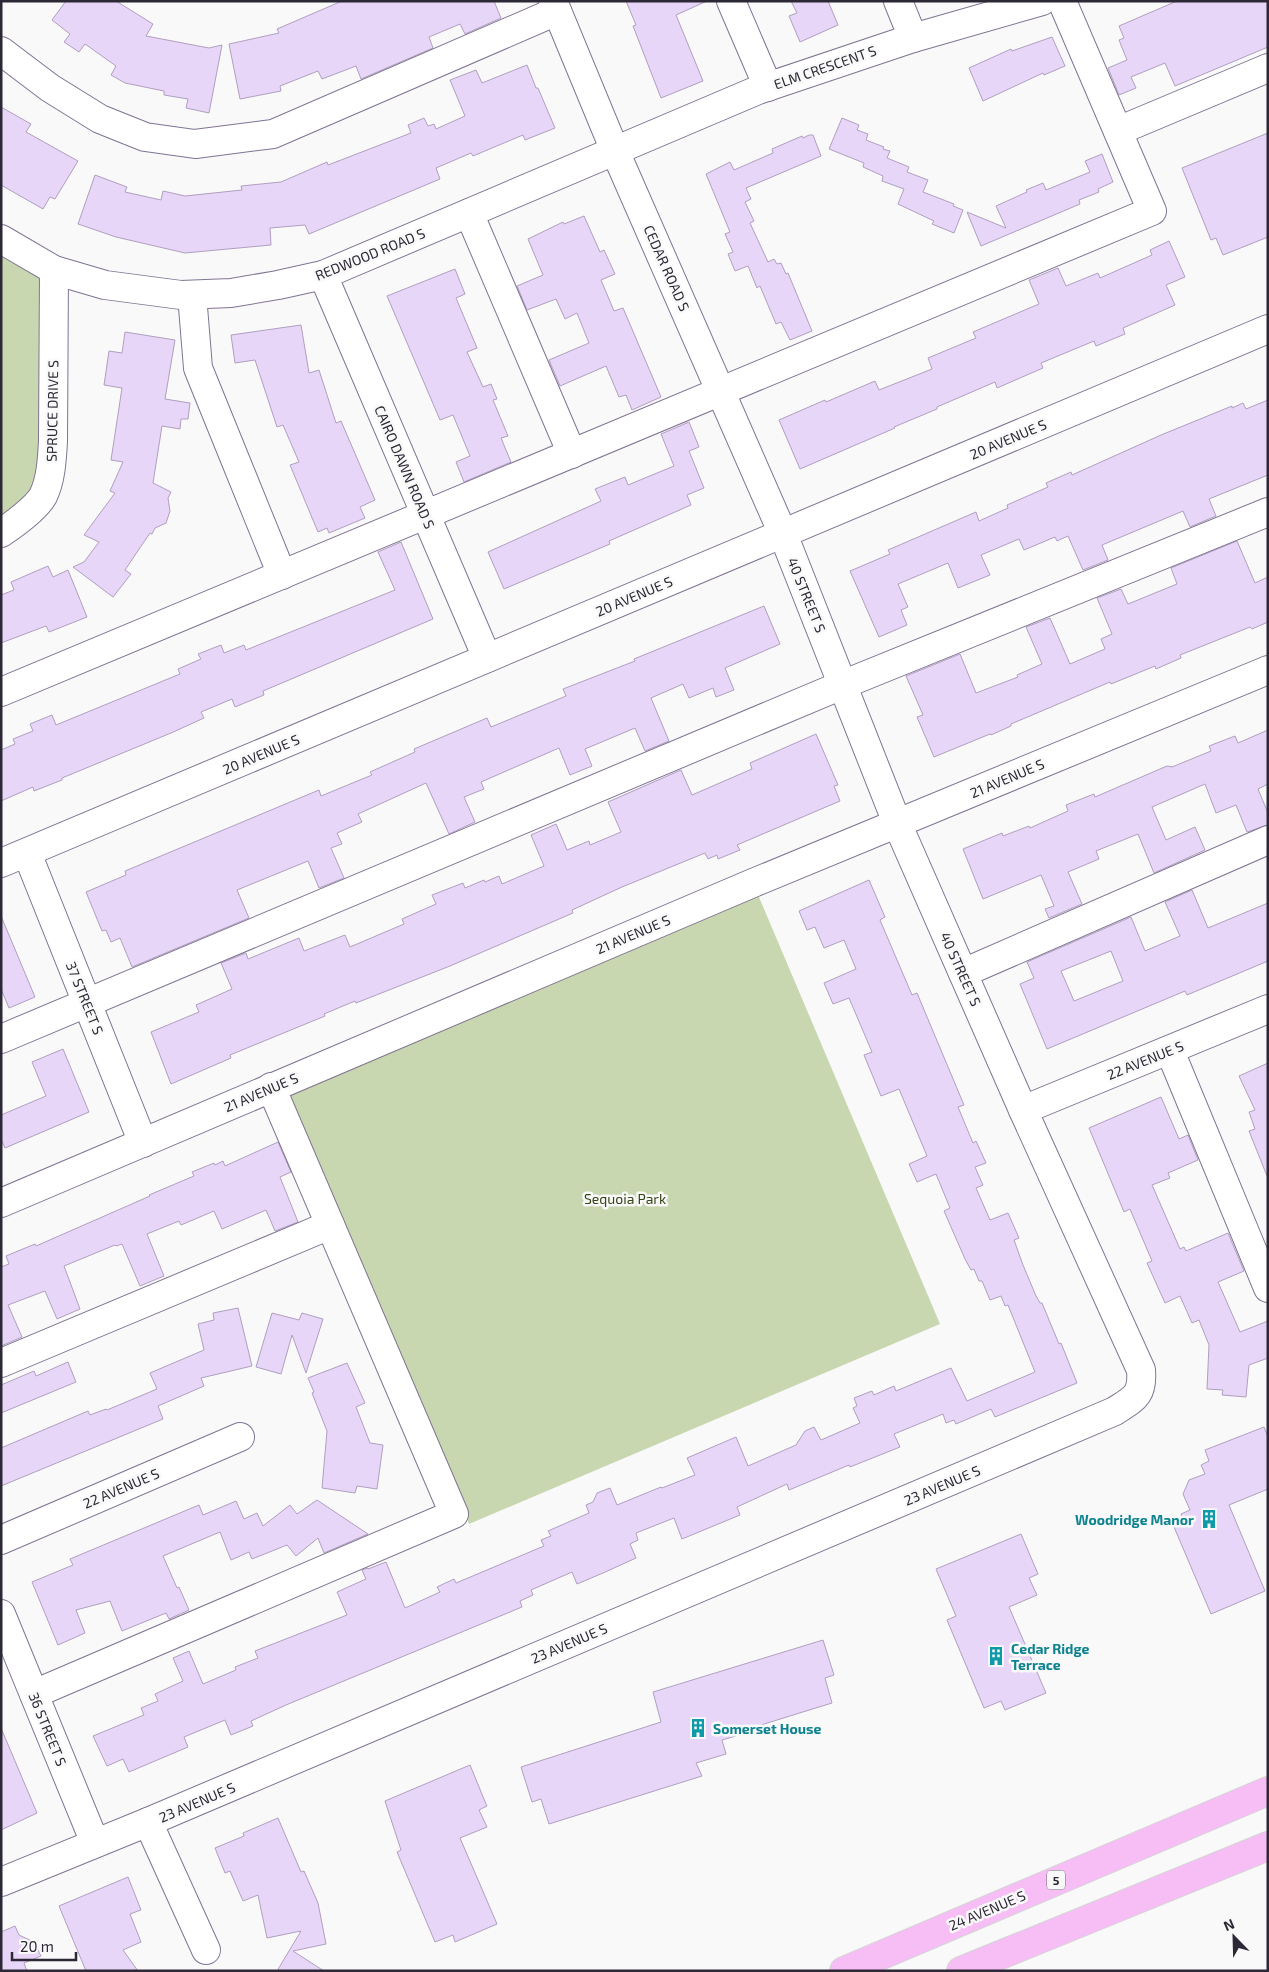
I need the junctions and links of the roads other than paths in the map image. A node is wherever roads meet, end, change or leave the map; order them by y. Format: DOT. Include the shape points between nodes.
graph roads {
  1 [pos="731,1"];
  2 [pos="898,1"];
  3 [pos="1042,1"];
  4 [pos="1062,1"];
  5 [pos="555,6"];
  6 [pos="914,38"];
  7 [pos="1,51"];
  8 [pos="1268,68"];
  9 [pos="768,87"];
  10 [pos="1118,131"];
  11 [pos="615,151"];
  12 [pos="469,213"];
  13 [pos="1,240"];
  14 [pos="54,270"];
  15 [pos="323,275"];
  16 [pos="192,295"];
  17 [pos="1268,330"];
  18 [pos="720,391"];
  19 [pos="572,454"];
  20 [pos="1268,512"];
  21 [pos="426,516"];
  22 [pos="1,533"];
  23 [pos="783,534"];
  24 [pos="282,575"];
  25 [pos="487,658"];
  26 [pos="1268,670"];
  27 [pos="842,685"];
  28 [pos="1,692"];
  29 [pos="897,823"];
  30 [pos="1268,840"];
  31 [pos="27,853"];
  32 [pos="1,864"];
  33 [pos="963,973"];
  34 [pos="87,1002"];
  35 [pos="1268,1009"];
  36 [pos="1,1039"];
  37 [pos="1170,1051"];
  38 [pos="271,1088"];
  39 [pos="1022,1110"];
  40 [pos="142,1143"];
  41 [pos="1,1203"];
  42 [pos="330,1225"];
  43 [pos="1268,1288"];
  44 [pos="1,1363"];
  45 [pos="1134,1398"];
  46 [pos="240,1437"];
  47 [pos="1,1540"];
  48 [pos="1,1614"];
  49 [pos="34,1694"];
  50 [pos="1268,1791"];
  51 [pos="148,1822"];
  52 [pos="95,1843"];
  53 [pos="1268,1846"];
  54 [pos="1,1882"];
  55 [pos="206,1950"];
  56 [pos="844,1971"];
  57 [pos="961,1971"];
  1 -- 9 [label="street"];
  2 -- 6 [label="street"];
  3 -- 6 [label="street, ELM CRESCENT S"];
  4 -- 10 [label="street"];
  5 -- 7 [label="street" via="273,134 194,144 145,136 100,119 50,88"];
  5 -- 11 [label="street, CEDAR ROAD S"];
  6 -- 9 [label="street, ELM CRESCENT S"];
  8 -- 10 [label="street"];
  9 -- 11 [label="street, ELM CRESCENT S"];
  10 -- 18 [label="street" via="1152,211"];
  11 -- 12 [label="street, REDWOOD ROAD S"];
  11 -- 18 [label="street, CEDAR ROAD S"];
  12 -- 15 [label="street, REDWOOD ROAD S"];
  12 -- 19 [label="street"];
  13 -- 14 [label="street, REDWOOD ROAD S"];
  14 -- 16 [label="street, REDWOOD ROAD S" via="106,285"];
  14 -- 22 [label="street, SPRUCE DRIVE S" via="54,441 51,468 43,497"];
  15 -- 16 [label="street, REDWOOD ROAD S" via="231,293"];
  15 -- 21 [label="street, CAIRO DAWN ROAD S"];
  16 -- 24 [label="street" via="198,368"];
  17 -- 23 [label="street, 20 AVENUE S"];
  18 -- 19 [label="street"];
  18 -- 23 [label="street, CEDAR ROAD S"];
  19 -- 21 [label="street"];
  20 -- 27 [label="street"];
  21 -- 24 [label="street"];
  21 -- 25 [label="street, CAIRO DAWN ROAD S"];
  23 -- 25 [label="street, 20 AVENUE S"];
  23 -- 27 [label="street, 40 STREET S"];
  24 -- 28 [label="street"];
  25 -- 31 [label="street, 20 AVENUE S"];
  26 -- 29 [label="street, 21 AVENUE S"];
  27 -- 29 [label="street, 40 STREET S"];
  27 -- 34 [label="street"];
  29 -- 33 [label="street, 40 STREET S"];
  29 -- 38 [label="street, 21 AVENUE S"];
  30 -- 33 [label="street"];
  31 -- 32 [label="street, 20 AVENUE S"];
  31 -- 34 [label="street, 37 STREET S"];
  33 -- 39 [label="street, 40 STREET S"];
  34 -- 36 [label="street"];
  34 -- 40 [label="street, 37 STREET S"];
  35 -- 37 [label="street, 22 AVENUE S"];
  37 -- 39 [label="street, 22 AVENUE S"];
  37 -- 43 [label="street"];
  38 -- 40 [label="street, 21 AVENUE S"];
  38 -- 42 [label="street"];
  39 -- 45 [label="street, 40 STREET S" via="1141,1370 1142,1385"];
  40 -- 41 [label="street, 21 AVENUE S"];
  42 -- 44 [label="street"];
  42 -- 49 [label="street" via="454,1514"];
  45 -- 51 [label="street, 23 AVENUE S" via="1115,1411"];
  46 -- 47 [label="street, 22 AVENUE S"];
  48 -- 49 [label="street, 36 STREET S"];
  49 -- 52 [label="street, 36 STREET S"];
  50 -- 56 [label="main road, 24 AVENUE S / 5"];
  51 -- 52 [label="street, 23 AVENUE S"];
  51 -- 55 [label="street"];
  52 -- 54 [label="street, 23 AVENUE S"];
  53 -- 57 [label="main road"];
}
